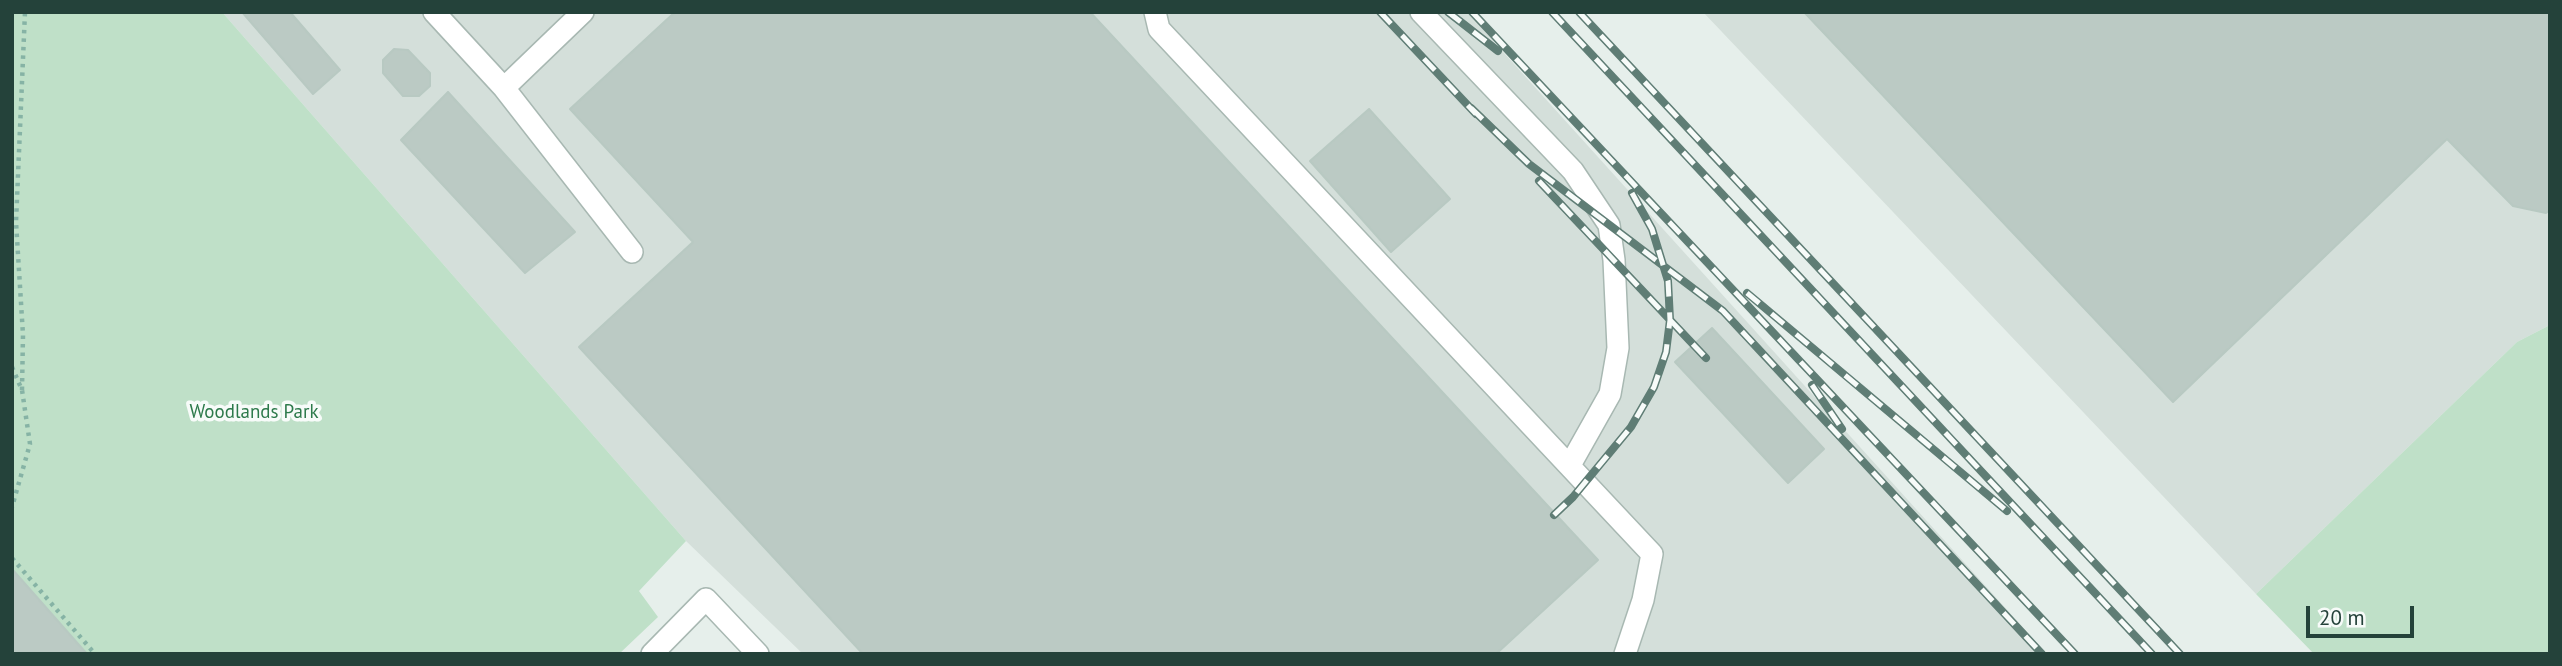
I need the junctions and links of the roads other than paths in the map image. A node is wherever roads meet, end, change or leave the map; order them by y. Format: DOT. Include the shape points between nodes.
graph roads {
  1 [pos="434,12"];
  2 [pos="583,12"];
  3 [pos="1156,12"];
  4 [pos="1421,12"];
  5 [pos="504,88"];
  6 [pos="632,252"];
  7 [pos="1570,465"];
  8 [pos="652,654"];
  9 [pos="758,654"];
  10 [pos="1625,654"];
  1 -- 5 [label="street"];
  2 -- 5 [label="street"];
  3 -- 7 [label="street" via="1158,29"];
  4 -- 7 [label="street" via="1573,170 1609,225 1618,348 1610,394"];
  5 -- 6 [label="street"];
  7 -- 10 [label="street" via="1653,554"];
  8 -- 9 [label="street" via="706,599"];
}
